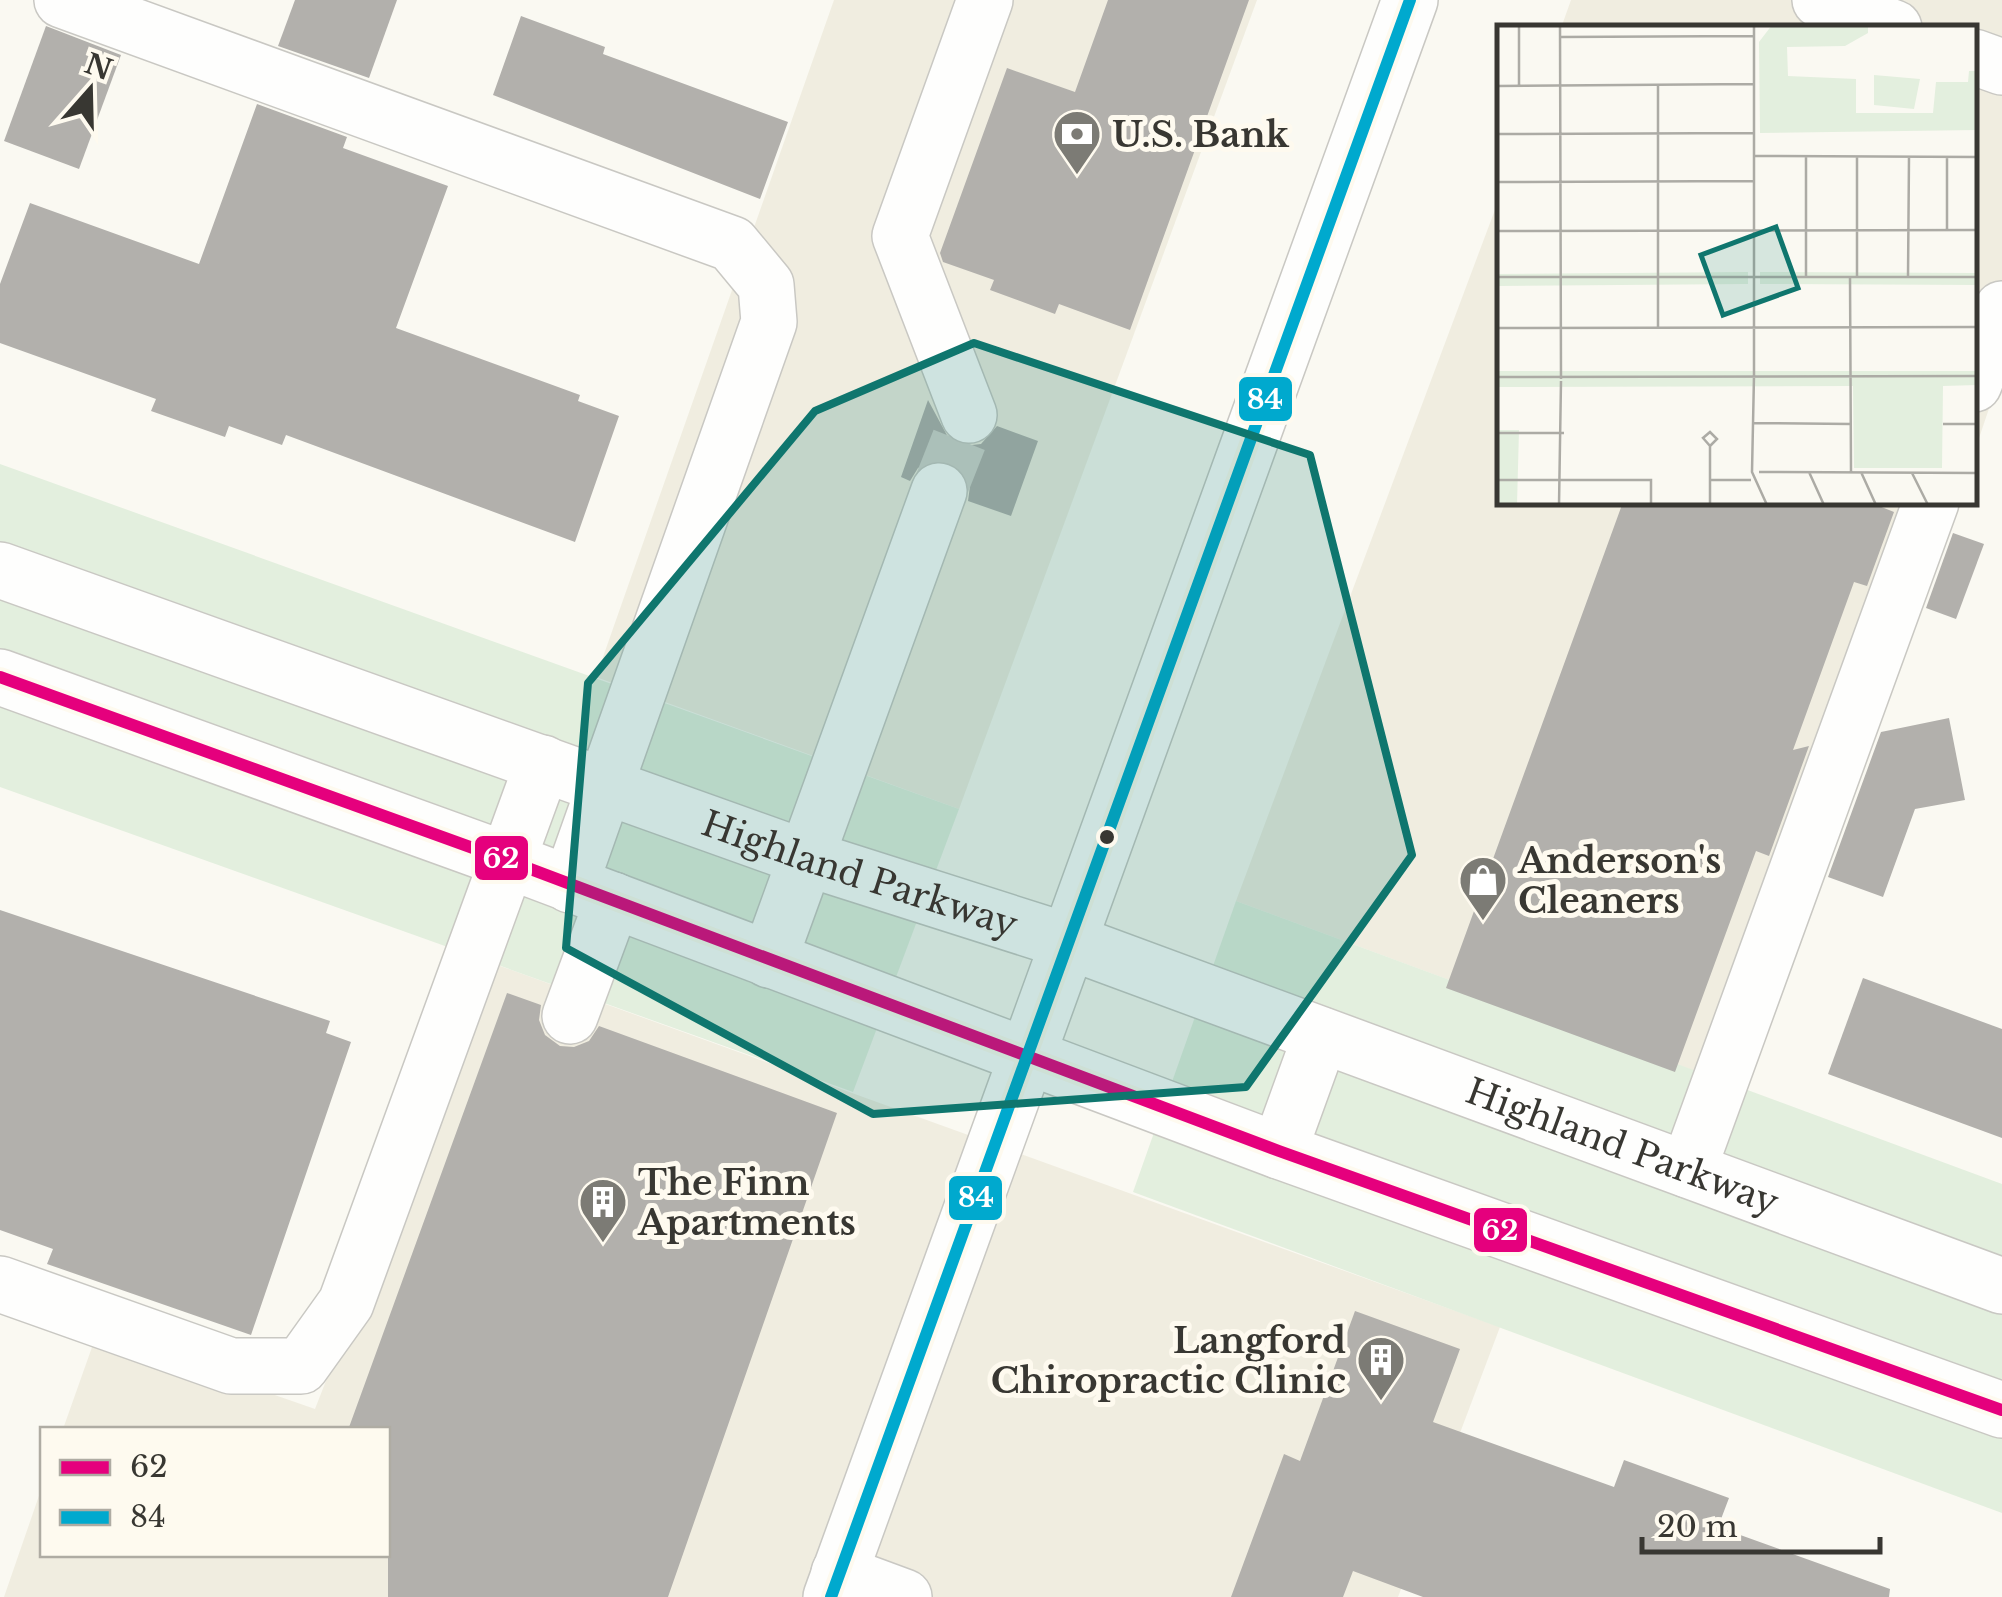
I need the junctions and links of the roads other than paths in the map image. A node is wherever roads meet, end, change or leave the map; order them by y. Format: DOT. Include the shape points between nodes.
graph roads {
  1 [pos="62,0"];
  2 [pos="984,0"];
  3 [pos="1410,0"];
  4 [pos="1820,0"];
  5 [pos="1886,25"];
  6 [pos="1977,58"];
  7 [pos="2002,67"];
  8 [pos="2002,309"];
  9 [pos="1977,376"];
  10 [pos="968,415"];
  11 [pos="939,491"];
  12 [pos="1930,505"];
  13 [pos="0,570"];
  14 [pos="0,677"];
  15 [pos="543,763"];
  16 [pos="603,785"];
  17 [pos="806,858"];
  18 [pos="509,861"];
  19 [pos="592,892"];
  20 [pos="1070,942"];
  21 [pos="769,960"];
  22 [pos="570,1016"];
  23 [pos="1321,1035"];
  24 [pos="1029,1058"];
  25 [pos="1279,1151"];
  26 [pos="1688,1170"];
  27 [pos="0,1284"];
  28 [pos="2002,1286"];
  29 [pos="2002,1410"];
  30 [pos="835,1585"];
  31 [pos="904,1597"];
  1 -- 16 [label="street" via="732,244 766,285 769,322"];
  2 -- 10 [label="street" via="900,236"];
  3 -- 20 [label="street"];
  4 -- 5 [label="street"];
  6 -- 7 [label="street"];
  8 -- 9 [label="street"];
  11 -- 17 [label="street"];
  12 -- 26 [label="street"];
  13 -- 15 [label="street, Highland Parkway"];
  14 -- 18 [label="street"];
  15 -- 16 [label="street, Highland Parkway"];
  15 -- 18 [label="street"];
  16 -- 17 [label="street, Highland Parkway"];
  16 -- 19 [label="street"];
  17 -- 20 [label="street, Highland Parkway"];
  17 -- 21 [label="street"];
  18 -- 19 [label="street"];
  18 -- 27 [label="street" via="346,1304 301,1366 232,1366"];
  19 -- 21 [label="street"];
  19 -- 22 [label="street"];
  20 -- 23 [label="street, Highland Parkway"];
  20 -- 24 [label="street"];
  21 -- 24 [label="street"];
  23 -- 25 [label="street"];
  23 -- 26 [label="street, Highland Parkway"];
  24 -- 25 [label="street"];
  24 -- 30 [label="street"];
  25 -- 29 [label="street"];
  26 -- 28 [label="street, Highland Parkway"];
  30 -- 31 [label="street"];
}
